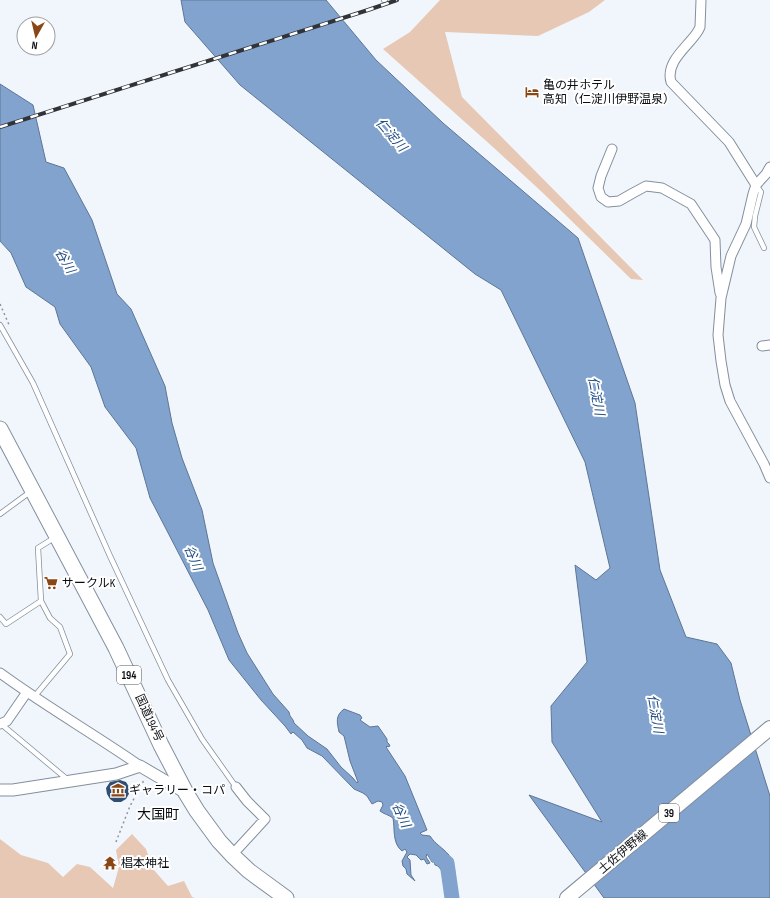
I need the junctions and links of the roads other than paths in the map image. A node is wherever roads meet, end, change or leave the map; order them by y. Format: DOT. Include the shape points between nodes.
graph roads {
  1 [pos="701,0"];
  2 [pos="612,149"];
  3 [pos="770,167"];
  4 [pos="756,185"];
  5 [pos="764,248"];
  6 [pos="721,298"];
  7 [pos="0,325"];
  8 [pos="0,429"];
  9 [pos="770,478"];
  10 [pos="33,490"];
  11 [pos="0,514"];
  12 [pos="58,536"];
  13 [pos="41,601"];
  14 [pos="0,617"];
  15 [pos="0,673"];
  16 [pos="31,695"];
  17 [pos="0,724"];
  18 [pos="770,728"];
  19 [pos="144,768"];
  20 [pos="69,781"];
  21 [pos="236,787"];
  22 [pos="0,790"];
  23 [pos="186,793"];
  24 [pos="232,855"];
  25 [pos="286,898"];
  26 [pos="567,898"];
  1 -- 4 [label="street" via="700,27 674,60 671,82 729,142"];
  2 -- 6 [label="street" via="601,176 598,188 600,197 608,202 619,201 646,186 662,188 691,204 715,240"];
  3 -- 4 [label="street"];
  4 -- 5 [label="lane" via="761,192 754,227"];
  4 -- 6 [label="street" via="746,224 731,256"];
  6 -- 9 [label="street" via="718,335 725,385 730,401"];
  7 -- 21 [label="lane" via="33,383 168,680 202,739"];
  8 -- 10 [label="highway, 国道194号 / 194"];
  10 -- 11 [label="lane"];
  10 -- 12 [label="highway, 国道194号 / 194"];
  12 -- 13 [label="lane" via="38,548"];
  12 -- 23 [label="highway, 国道194号 / 194"];
  13 -- 14 [label="lane" via="6,624"];
  13 -- 16 [label="lane" via="50,618 60,627 70,654"];
  15 -- 16 [label="street"];
  16 -- 17 [label="street" via="8,721"];
  16 -- 19 [label="street"];
  17 -- 20 [label="lane"];
  18 -- 26 [label="main road, 土佐伊野線 / 39"];
  19 -- 20 [label="street"];
  19 -- 23 [label="street"];
  20 -- 22 [label="street"];
  21 -- 24 [label="street" via="246,801 266,818"];
  23 -- 24 [label="highway, 国道194号 / 194" via="208,827"];
  24 -- 25 [label="highway, 国道194号 / 194"];
}
